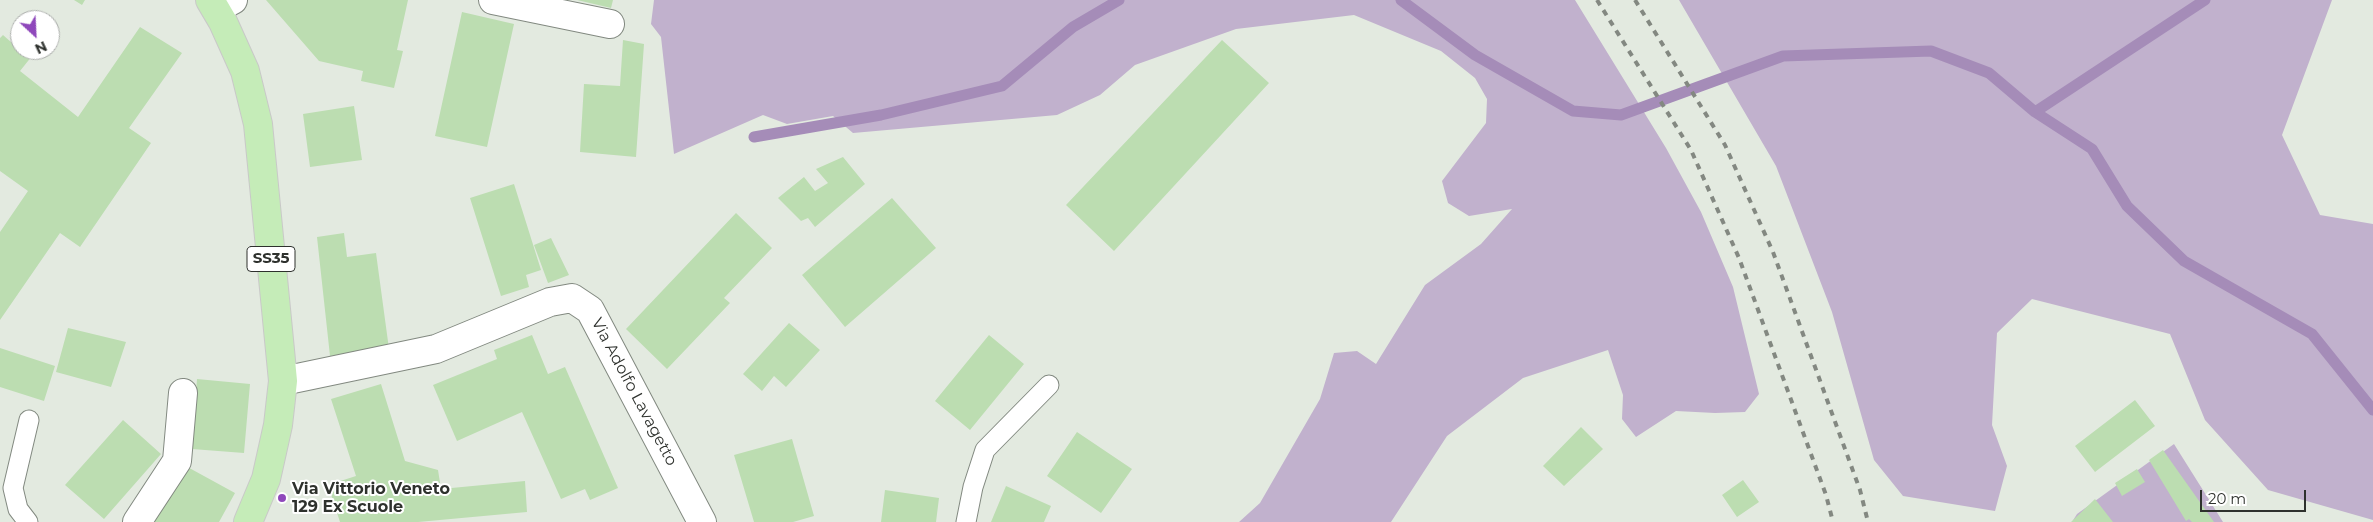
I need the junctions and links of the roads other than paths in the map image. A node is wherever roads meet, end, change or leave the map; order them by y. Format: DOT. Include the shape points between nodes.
graph roads {
  1 [pos="493,0"];
  2 [pos="220,3"];
  3 [pos="610,24"];
  4 [pos="283,381"];
  5 [pos="1049,385"];
  6 [pos="183,393"];
  7 [pos="28,420"];
  8 [pos="28,522"];
  9 [pos="137,522"];
  10 [pos="248,522"];
  11 [pos="702,522"];
  12 [pos="966,522"];
  1 -- 3 [label="street"];
  2 -- 4 [label="main road, SS35" via="245,71 258,124"];
  4 -- 10 [label="main road, SS35" via="278,425 266,479"];
  4 -- 11 [label="street, Via Adolfo Lavagetto" via="436,349 550,302 572,298 590,310"];
  5 -- 12 [label="lane" via="985,450"];
  6 -- 9 [label="street" via="177,461"];
  7 -- 8 [label="lane" via="13,488 18,509"];
}
